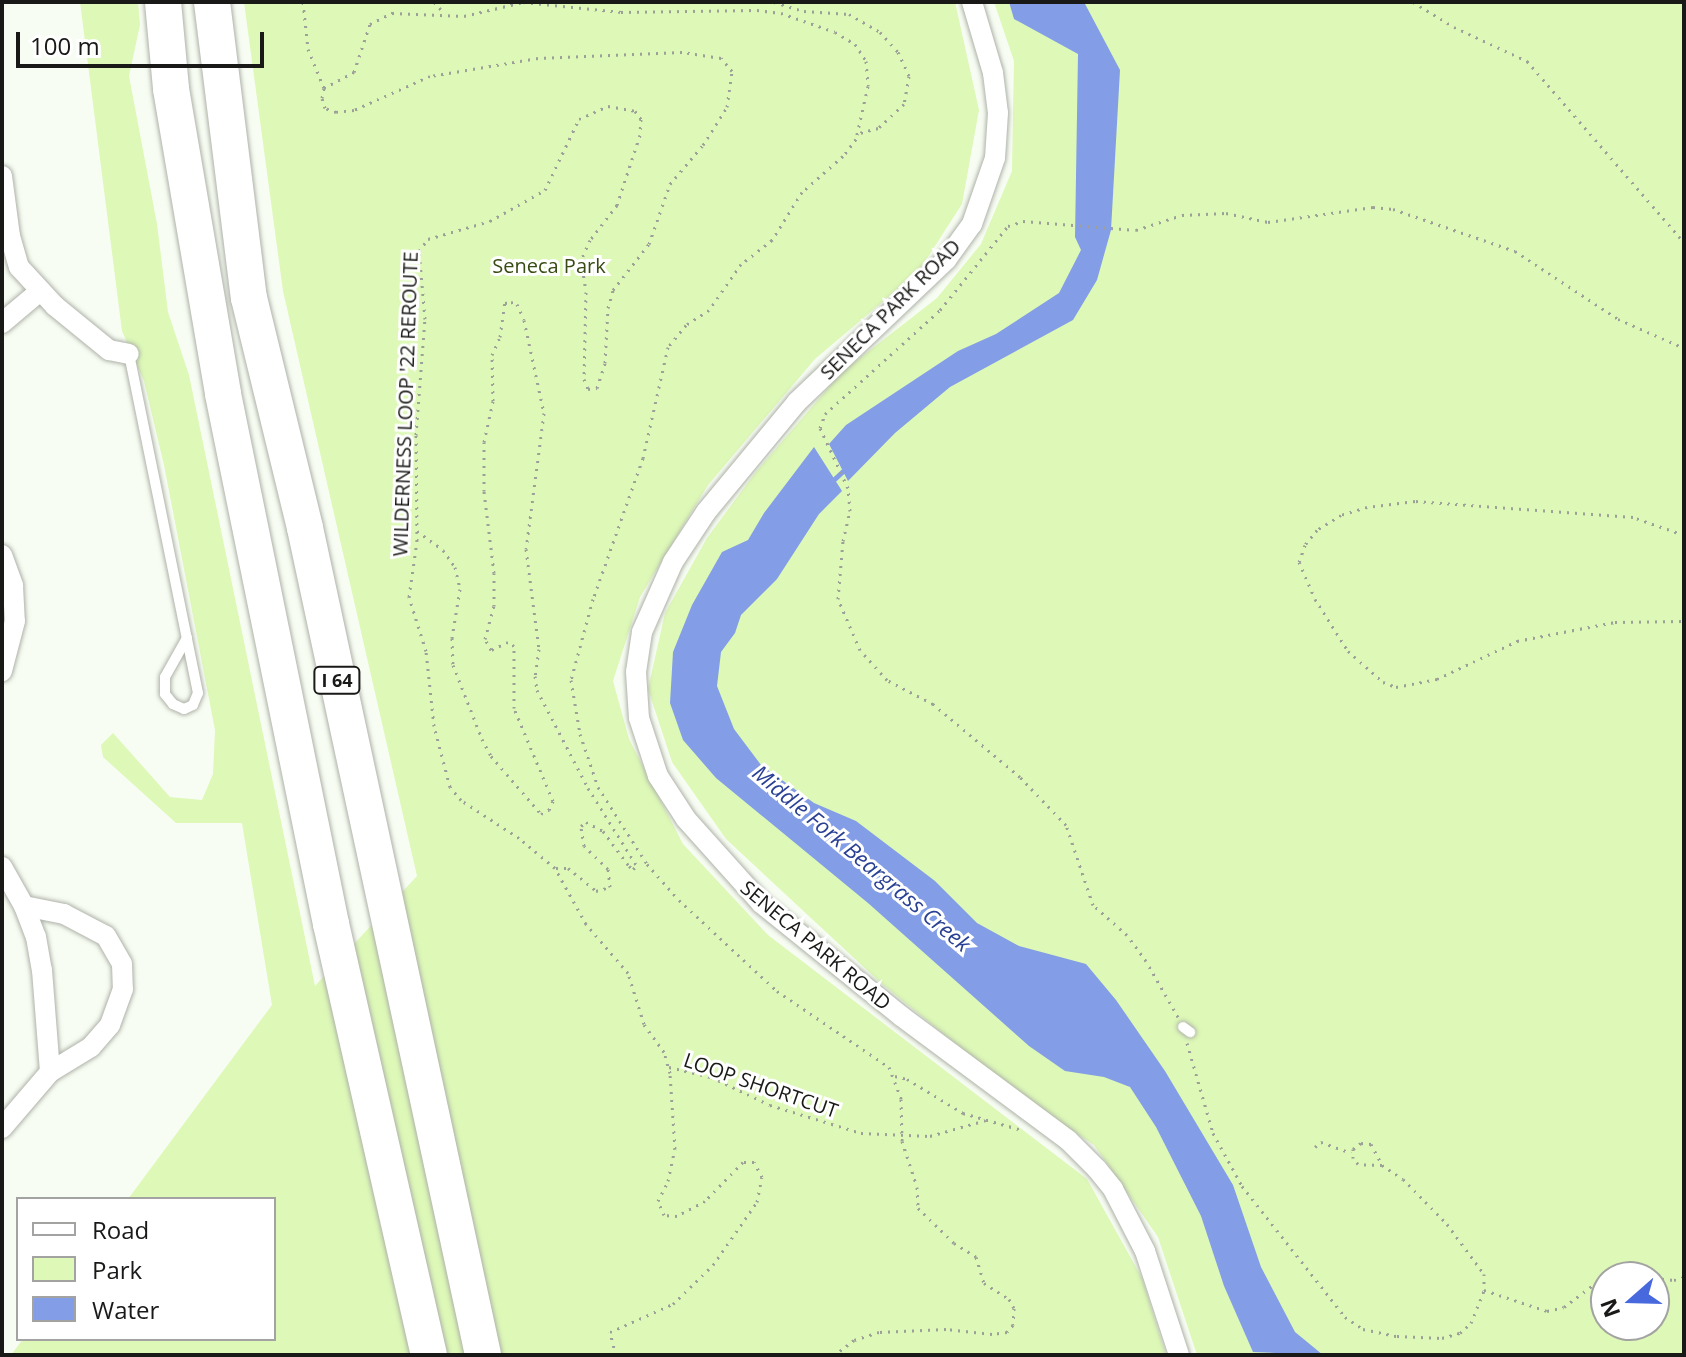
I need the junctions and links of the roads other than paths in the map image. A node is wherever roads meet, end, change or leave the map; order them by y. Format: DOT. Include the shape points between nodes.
graph roads {
  1 [pos="163,2"];
  2 [pos="212,2"];
  3 [pos="972,2"];
  4 [pos="2,176"];
  5 [pos="40,291"];
  6 [pos="2,323"];
  7 [pos="129,354"];
  8 [pos="2,555"];
  9 [pos="187,638"];
  10 [pos="2,671"];
  11 [pos="2,867"];
  12 [pos="24,906"];
  13 [pos="50,1072"];
  14 [pos="2,1128"];
  15 [pos="429,1355"];
  16 [pos="483,1355"];
  17 [pos="1179,1355"];
  1 -- 15 [label="highway, I 64" via="171,89 223,394 331,924"];
  2 -- 16 [label="highway, I 64" via="249,298 305,528"];
  3 -- 17 [label="street, SENECA PARK ROAD" via="997,99 998,135 972,224 946,260 797,402 706,512 650,608 638,652 636,698 658,776 728,869 795,932 1068,1140 1097,1169 1145,1251"];
  4 -- 5 [label="street" via="15,257"];
  5 -- 6 [label="street"];
  5 -- 7 [label="street" via="109,350"];
  7 -- 9 [label="lane"];
  8 -- 10 [label="street" via="13,586 15,621"];
  9 -- 9 [label="lane" via="198,693 193,705 184,709 165,694 165,677"];
  11 -- 12 [label="street"];
  12 -- 13 [label="street" via="42,970"];
  12 -- 13 [label="street" via="64,914 106,936 122,964 123,989 110,1025 91,1047"];
  13 -- 14 [label="street"];
}
